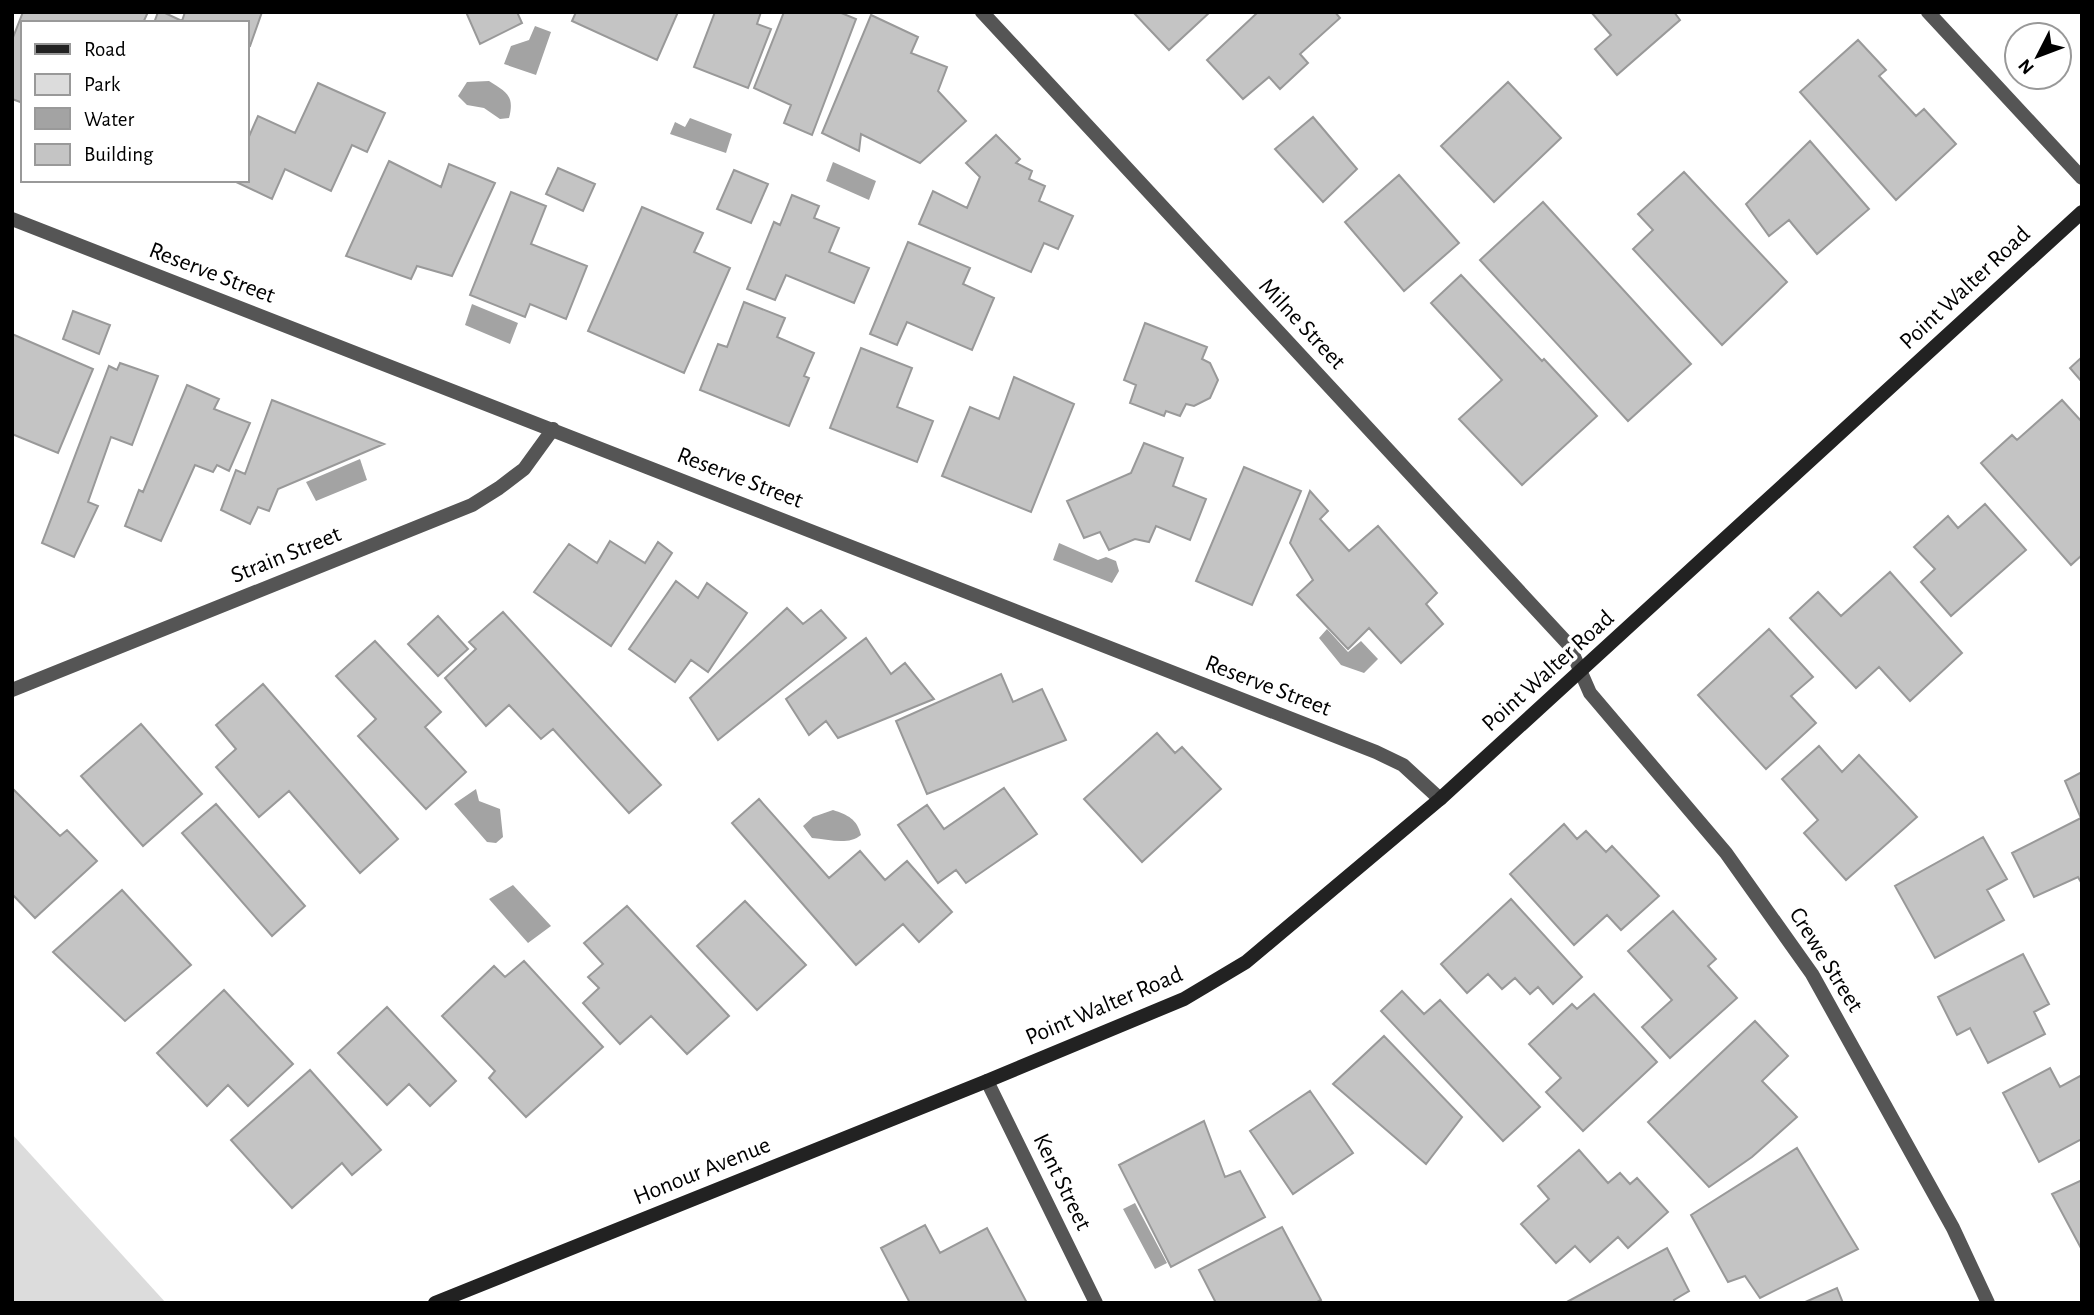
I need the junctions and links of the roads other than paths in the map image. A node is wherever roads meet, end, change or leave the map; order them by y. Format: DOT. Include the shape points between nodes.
graph roads {
  1 [pos="982,12"];
  2 [pos="1928,12"];
  3 [pos="2082,178"];
  4 [pos="2082,212"];
  5 [pos="12,219"];
  6 [pos="553,429"];
  7 [pos="1581,672"];
  8 [pos="12,690"];
  9 [pos="1440,799"];
  10 [pos="987,1081"];
  11 [pos="435,1303"];
  12 [pos="1096,1303"];
  13 [pos="1987,1303"];
  1 -- 7 [label="street, Milne Street" via="1569,645"];
  2 -- 3 [label="street"];
  4 -- 7 [label="street, Point Walter Road"];
  5 -- 6 [label="street, Reserve Street"];
  6 -- 8 [label="street, Strain Street" via="524,469 472,505"];
  6 -- 9 [label="street, Reserve Street" via="1376,752 1403,765"];
  7 -- 9 [label="street, Point Walter Road"];
  7 -- 13 [label="street, Crewe Street" via="1590,693 1726,853 1812,974 1953,1228"];
  9 -- 10 [label="street, Point Walter Road" via="1247,962 1184,999"];
  10 -- 11 [label="street, Honour Avenue"];
  10 -- 12 [label="street, Kent Street"];
}
